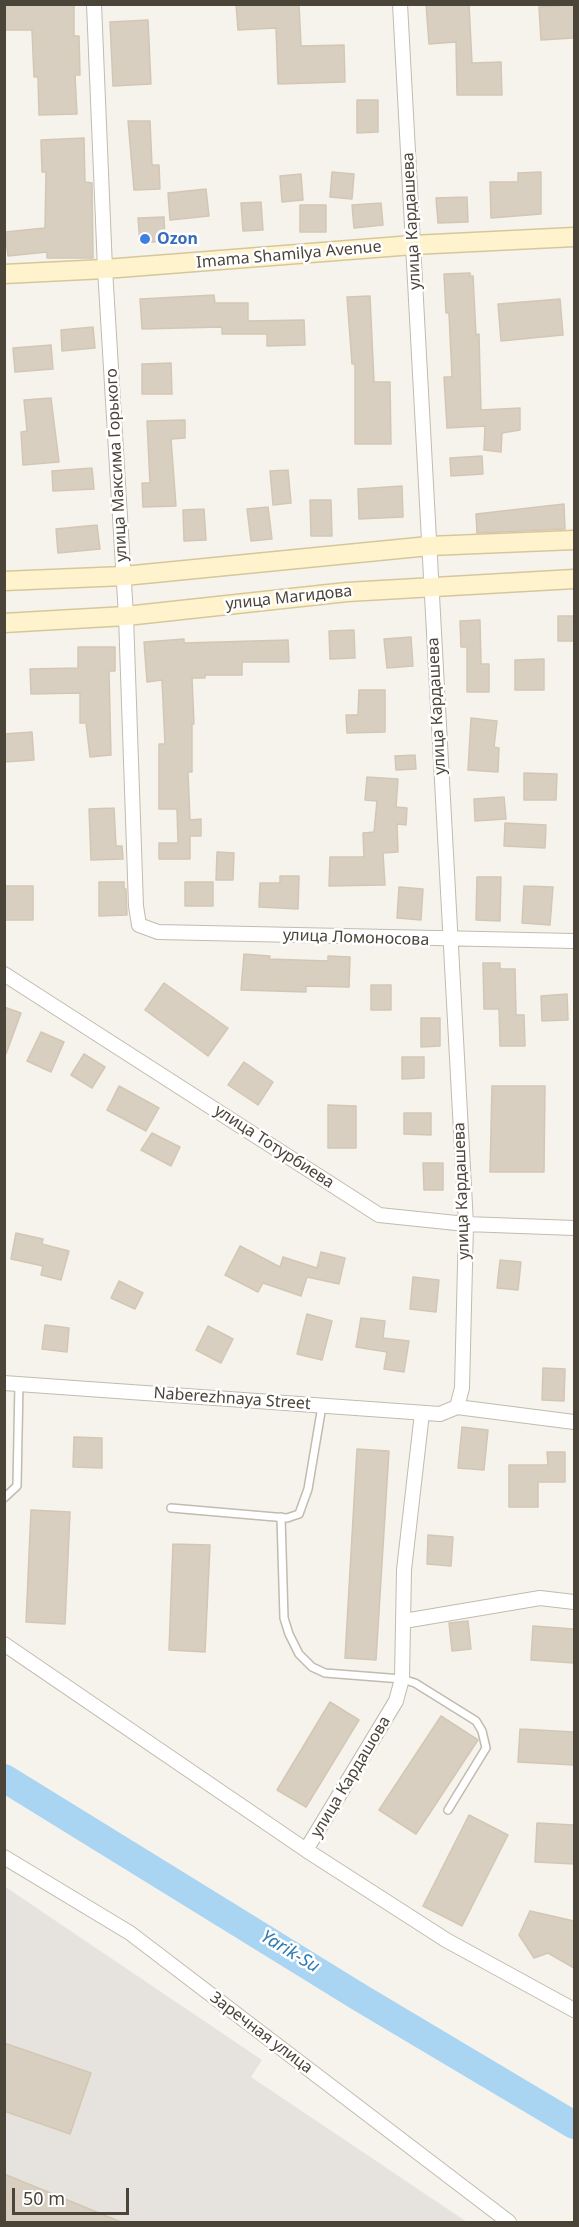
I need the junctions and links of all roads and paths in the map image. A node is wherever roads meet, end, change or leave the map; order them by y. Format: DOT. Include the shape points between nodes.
graph roads {
  1 [pos="93,4"];
  2 [pos="400,4"];
  3 [pos="574,237"];
  4 [pos="413,244"];
  5 [pos="105,270"];
  6 [pos="4,274"];
  7 [pos="574,540"];
  8 [pos="429,546"];
  9 [pos="124,576"];
  10 [pos="574,579"];
  11 [pos="4,581"];
  12 [pos="431,587"];
  13 [pos="126,616"];
  14 [pos="4,623"];
  15 [pos="139,925"];
  16 [pos="449,940"];
  17 [pos="574,941"];
  18 [pos="4,974"];
  19 [pos="466,1224"];
  20 [pos="574,1228"];
  21 [pos="4,1383"];
  22 [pos="19,1383"];
  23 [pos="322,1406"];
  24 [pos="458,1407"];
  25 [pos="422,1413"];
  26 [pos="574,1422"];
  27 [pos="4,1498"];
  28 [pos="171,1508"];
  29 [pos="281,1517"];
  30 [pos="574,1602"];
  31 [pos="404,1621"];
  32 [pos="4,1644"];
  33 [pos="402,1679"];
  34 [pos="448,1810"];
  35 [pos="306,1850"];
  36 [pos="4,1857"];
  37 [pos="574,2010"];
  38 [pos="508,2223"];
  1 -- 5 [label="street, улица Максима Горького"];
  2 -- 4 [label="street, улица Кардашева"];
  3 -- 4 [label="main road, Imama Shamilya Avenue"];
  4 -- 5 [label="main road, Imama Shamilya Avenue"];
  4 -- 8 [label="street, улица Кардашева"];
  5 -- 6 [label="main road, Imama Shamilya Avenue"];
  5 -- 9 [label="street, улица Максима Горького"];
  7 -- 8 [label="main road"];
  8 -- 9 [label="main road"];
  8 -- 12 [label="street, улица Кардашева"];
  9 -- 11 [label="main road"];
  9 -- 13 [label="street, улица Максима Горького"];
  10 -- 12 [label="main road, улица Магидова"];
  12 -- 13 [label="main road, улица Магидова" via="347,591"];
  12 -- 16 [label="street, улица Кардашева"];
  13 -- 14 [label="main road, улица Магидова"];
  13 -- 15 [label="street, улица Максима Горького"];
  15 -- 16 [label="street, улица Ломоносова" via="158,932"];
  16 -- 17 [label="street, улица Ломоносова"];
  16 -- 19 [label="street, улица Кардашева"];
  18 -- 19 [label="street, улица Тотурбиева" via="379,1215"];
  19 -- 20 [label="street, улица Тотурбиева"];
  19 -- 24 [label="street, улица Кардашева" via="462,1388"];
  21 -- 22 [label="street, Naberezhnaya Street"];
  22 -- 23 [label="street, Naberezhnaya Street"];
  22 -- 27 [label="lane" via="16,1486"];
  23 -- 25 [label="street, Naberezhnaya Street"];
  23 -- 29 [label="lane" via="308,1489 299,1514"];
  24 -- 25 [label="street, Naberezhnaya Street" via="440,1414"];
  24 -- 26 [label="street, Naberezhnaya Street"];
  25 -- 31 [label="street, улица Кардашова" via="405,1570"];
  28 -- 29 [label="lane"];
  29 -- 33 [label="lane" via="284,1618 299,1654 325,1673"];
  30 -- 31 [label="street" via="540,1598"];
  31 -- 33 [label="street, улица Кардашова"];
  32 -- 35 [label="street, улица Кардашова"];
  33 -- 34 [label="lane" via="461,1711 476,1721 482,1731 486,1748"];
  33 -- 35 [label="street, улица Кардашова" via="396,1701"];
  35 -- 37 [label="street" via="446,1940"];
  36 -- 38 [label="street, Заречная улица" via="130,1933"];
}
